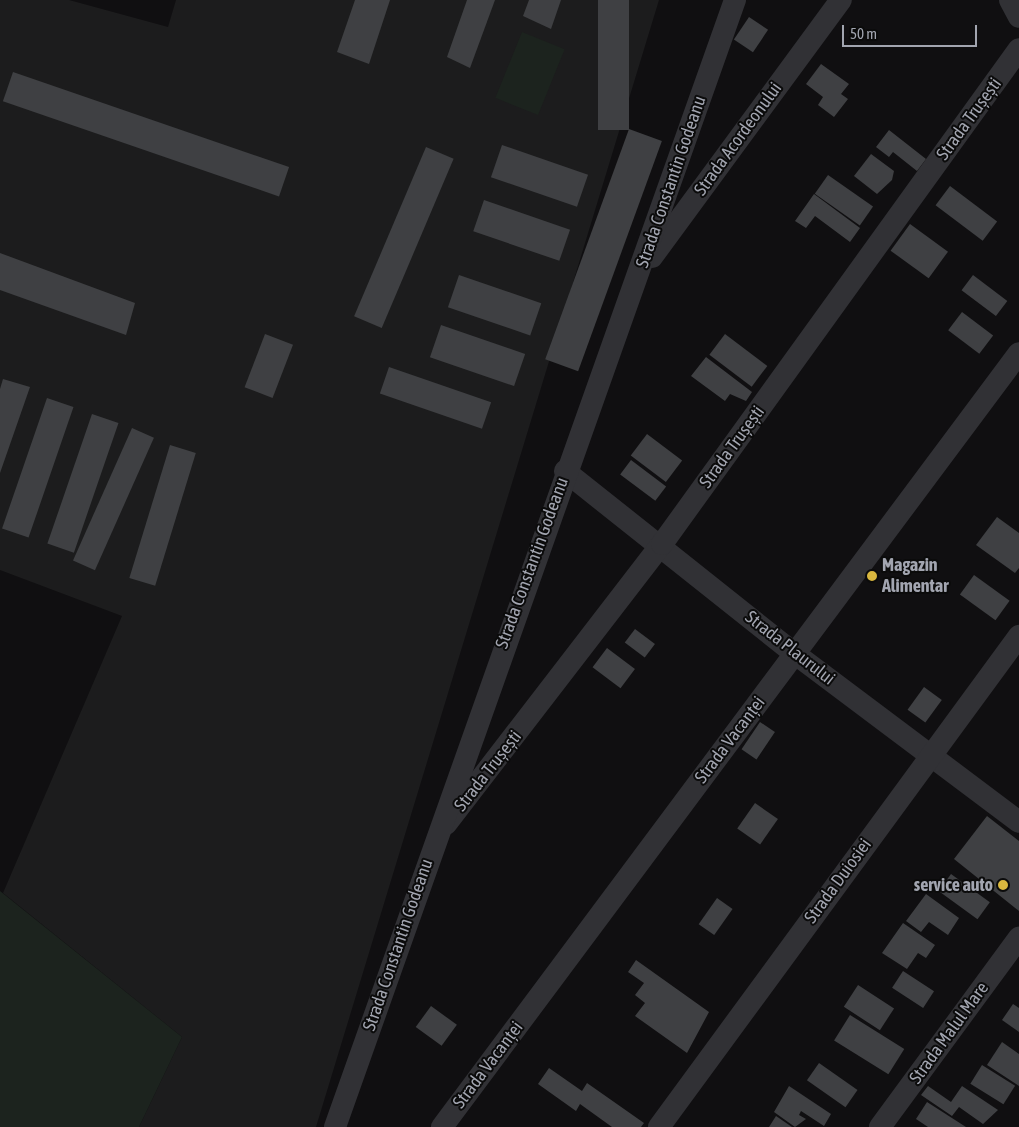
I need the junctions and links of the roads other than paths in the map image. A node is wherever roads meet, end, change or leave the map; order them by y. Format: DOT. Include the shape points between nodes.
graph roads {
  1 [pos="735,0"];
  2 [pos="840,0"];
  3 [pos="1010,0"];
  4 [pos="1019,17"];
  5 [pos="1019,49"];
  6 [pos="637,279"];
  7 [pos="1019,353"];
  8 [pos="565,471"];
  9 [pos="662,544"];
  10 [pos="1019,636"];
  11 [pos="794,653"];
  12 [pos="931,753"];
  13 [pos="1019,822"];
  14 [pos="435,838"];
  15 [pos="1019,938"];
  16 [pos="335,1127"];
  17 [pos="442,1127"];
  18 [pos="659,1127"];
  19 [pos="880,1127"];
  1 -- 6 [label="street, Strada Constantin Godeanu"];
  2 -- 6 [label="street, Strada Acordeonului"];
  3 -- 4 [label="street"];
  5 -- 9 [label="street, Strada Trușești"];
  6 -- 8 [label="street, Strada Constantin Godeanu"];
  7 -- 11 [label="street, Strada Vacanței"];
  8 -- 9 [label="street, Strada Plaurului"];
  8 -- 14 [label="street, Strada Constantin Godeanu"];
  9 -- 11 [label="street, Strada Plaurului"];
  9 -- 14 [label="street, Strada Trușești"];
  10 -- 12 [label="street, Strada Duiosiei"];
  11 -- 12 [label="street, Strada Plaurului"];
  11 -- 17 [label="street, Strada Vacanței"];
  12 -- 13 [label="street, Strada Plaurului"];
  12 -- 18 [label="street, Strada Duiosiei"];
  14 -- 16 [label="street, Strada Constantin Godeanu"];
  15 -- 19 [label="street, Strada Malul Mare"];
}
